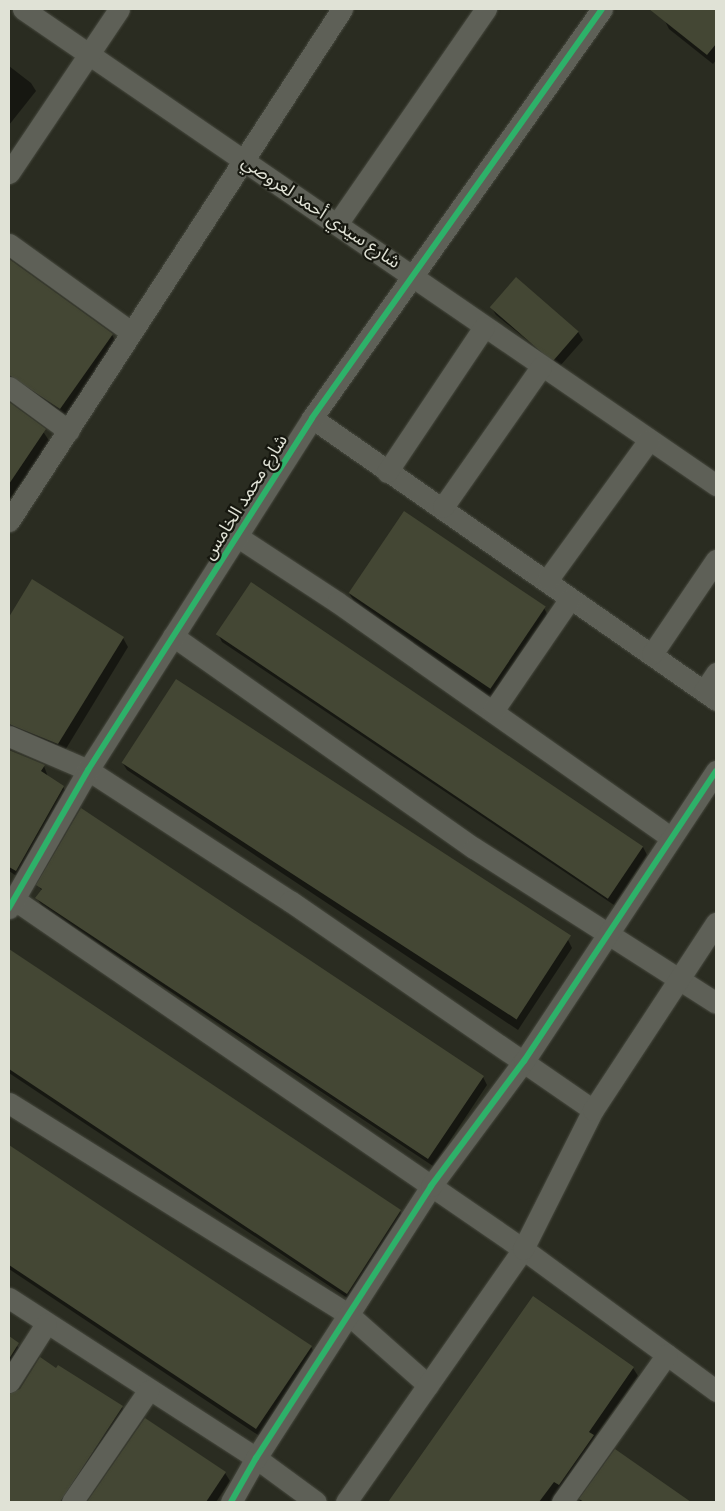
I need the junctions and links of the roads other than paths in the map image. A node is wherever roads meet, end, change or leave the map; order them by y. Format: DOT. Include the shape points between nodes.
graph roads {
  1 [pos="23,9"];
  2 [pos="119,9"];
  3 [pos="342,9"];
  4 [pos="486,9"];
  5 [pos="602,9"];
  6 [pos="88,51"];
  7 [pos="242,159"];
  8 [pos="9,173"];
  9 [pos="337,224"];
  10 [pos="9,244"];
  11 [pos="411,274"];
  12 [pos="484,327"];
  13 [pos="131,332"];
  14 [pos="541,367"];
  15 [pos="9,387"];
  16 [pos="312,418"];
  17 [pos="69,431"];
  18 [pos="649,440"];
  19 [pos="387,472"];
  20 [pos="716,485"];
  21 [pos="443,507"];
  22 [pos="9,520"];
  23 [pos="238,537"];
  24 [pos="716,560"];
  25 [pos="548,580"];
  26 [pos="569,600"];
  27 [pos="173,636"];
  28 [pos="652,654"];
  29 [pos="716,673"];
  30 [pos="710,695"];
  31 [pos="493,712"];
  32 [pos="9,736"];
  33 [pos="88,770"];
  34 [pos="716,771"];
  35 [pos="671,838"];
  36 [pos="12,904"];
  37 [pos="716,923"];
  38 [pos="607,931"];
  39 [pos="679,977"];
  40 [pos="716,1003"];
  41 [pos="524,1061"];
  42 [pos="9,1103"];
  43 [pos="593,1110"];
  44 [pos="430,1186"];
  45 [pos="523,1249"];
  46 [pos="9,1298"];
  47 [pos="348,1314"];
  48 [pos="46,1324"];
  49 [pos="668,1354"];
  50 [pos="9,1382"];
  51 [pos="428,1385"];
  52 [pos="148,1391"];
  53 [pos="716,1391"];
  54 [pos="256,1458"];
  55 [pos="72,1502"];
  56 [pos="231,1502"];
  57 [pos="316,1502"];
  58 [pos="346,1502"];
  59 [pos="562,1502"];
  1 -- 6 [label="street, شارع سيدي أحمد لعروصي"];
  2 -- 6 [label="street"];
  3 -- 7 [label="street"];
  4 -- 9 [label="street"];
  5 -- 11 [label="street, شارع محمد الخامس"];
  6 -- 7 [label="street, شارع سيدي أحمد لعروصي"];
  6 -- 8 [label="street"];
  7 -- 9 [label="street, شارع سيدي أحمد لعروصي"];
  7 -- 13 [label="street"];
  9 -- 11 [label="street, شارع سيدي أحمد لعروصي"];
  10 -- 13 [label="street"];
  11 -- 12 [label="street, شارع سيدي أحمد لعروصي"];
  11 -- 16 [label="street, شارع محمد الخامس"];
  12 -- 14 [label="street, شارع سيدي أحمد لعروصي"];
  12 -- 19 [label="street"];
  13 -- 17 [label="street"];
  14 -- 18 [label="street, شارع سيدي أحمد لعروصي"];
  14 -- 21 [label="street"];
  15 -- 17 [label="street"];
  16 -- 19 [label="street"];
  16 -- 23 [label="street, شارع محمد الخامس"];
  17 -- 22 [label="street"];
  18 -- 20 [label="street, شارع سيدي أحمد لعروصي"];
  18 -- 25 [label="street"];
  19 -- 21 [label="street"];
  21 -- 25 [label="street"];
  23 -- 27 [label="street, شارع محمد الخامس"];
  23 -- 31 [label="street"];
  24 -- 28 [label="street"];
  25 -- 26 [label="street"];
  26 -- 28 [label="street"];
  26 -- 31 [label="street"];
  27 -- 33 [label="street, شارع محمد الخامس"];
  27 -- 38 [label="street" via="474,848"];
  28 -- 30 [label="street"];
  29 -- 30 [label="street"];
  31 -- 35 [label="street"];
  32 -- 33 [label="street"];
  33 -- 36 [label="street, شارع محمد الخامس"];
  33 -- 41 [label="street" via="290,901"];
  34 -- 35 [label="street"];
  35 -- 38 [label="street"];
  36 -- 44 [label="street"];
  37 -- 39 [label="street"];
  38 -- 39 [label="street"];
  38 -- 41 [label="street"];
  39 -- 40 [label="street"];
  39 -- 43 [label="street"];
  41 -- 43 [label="street"];
  41 -- 44 [label="street"];
  42 -- 47 [label="street"];
  43 -- 45 [label="street"];
  44 -- 45 [label="street"];
  44 -- 47 [label="street"];
  45 -- 49 [label="street"];
  45 -- 51 [label="street"];
  46 -- 48 [label="street"];
  47 -- 51 [label="street"];
  47 -- 54 [label="street"];
  48 -- 50 [label="street"];
  48 -- 52 [label="street"];
  49 -- 53 [label="street"];
  49 -- 59 [label="street"];
  51 -- 58 [label="street"];
  52 -- 54 [label="street"];
  52 -- 55 [label="street"];
  54 -- 56 [label="street"];
  54 -- 57 [label="street"];
}
